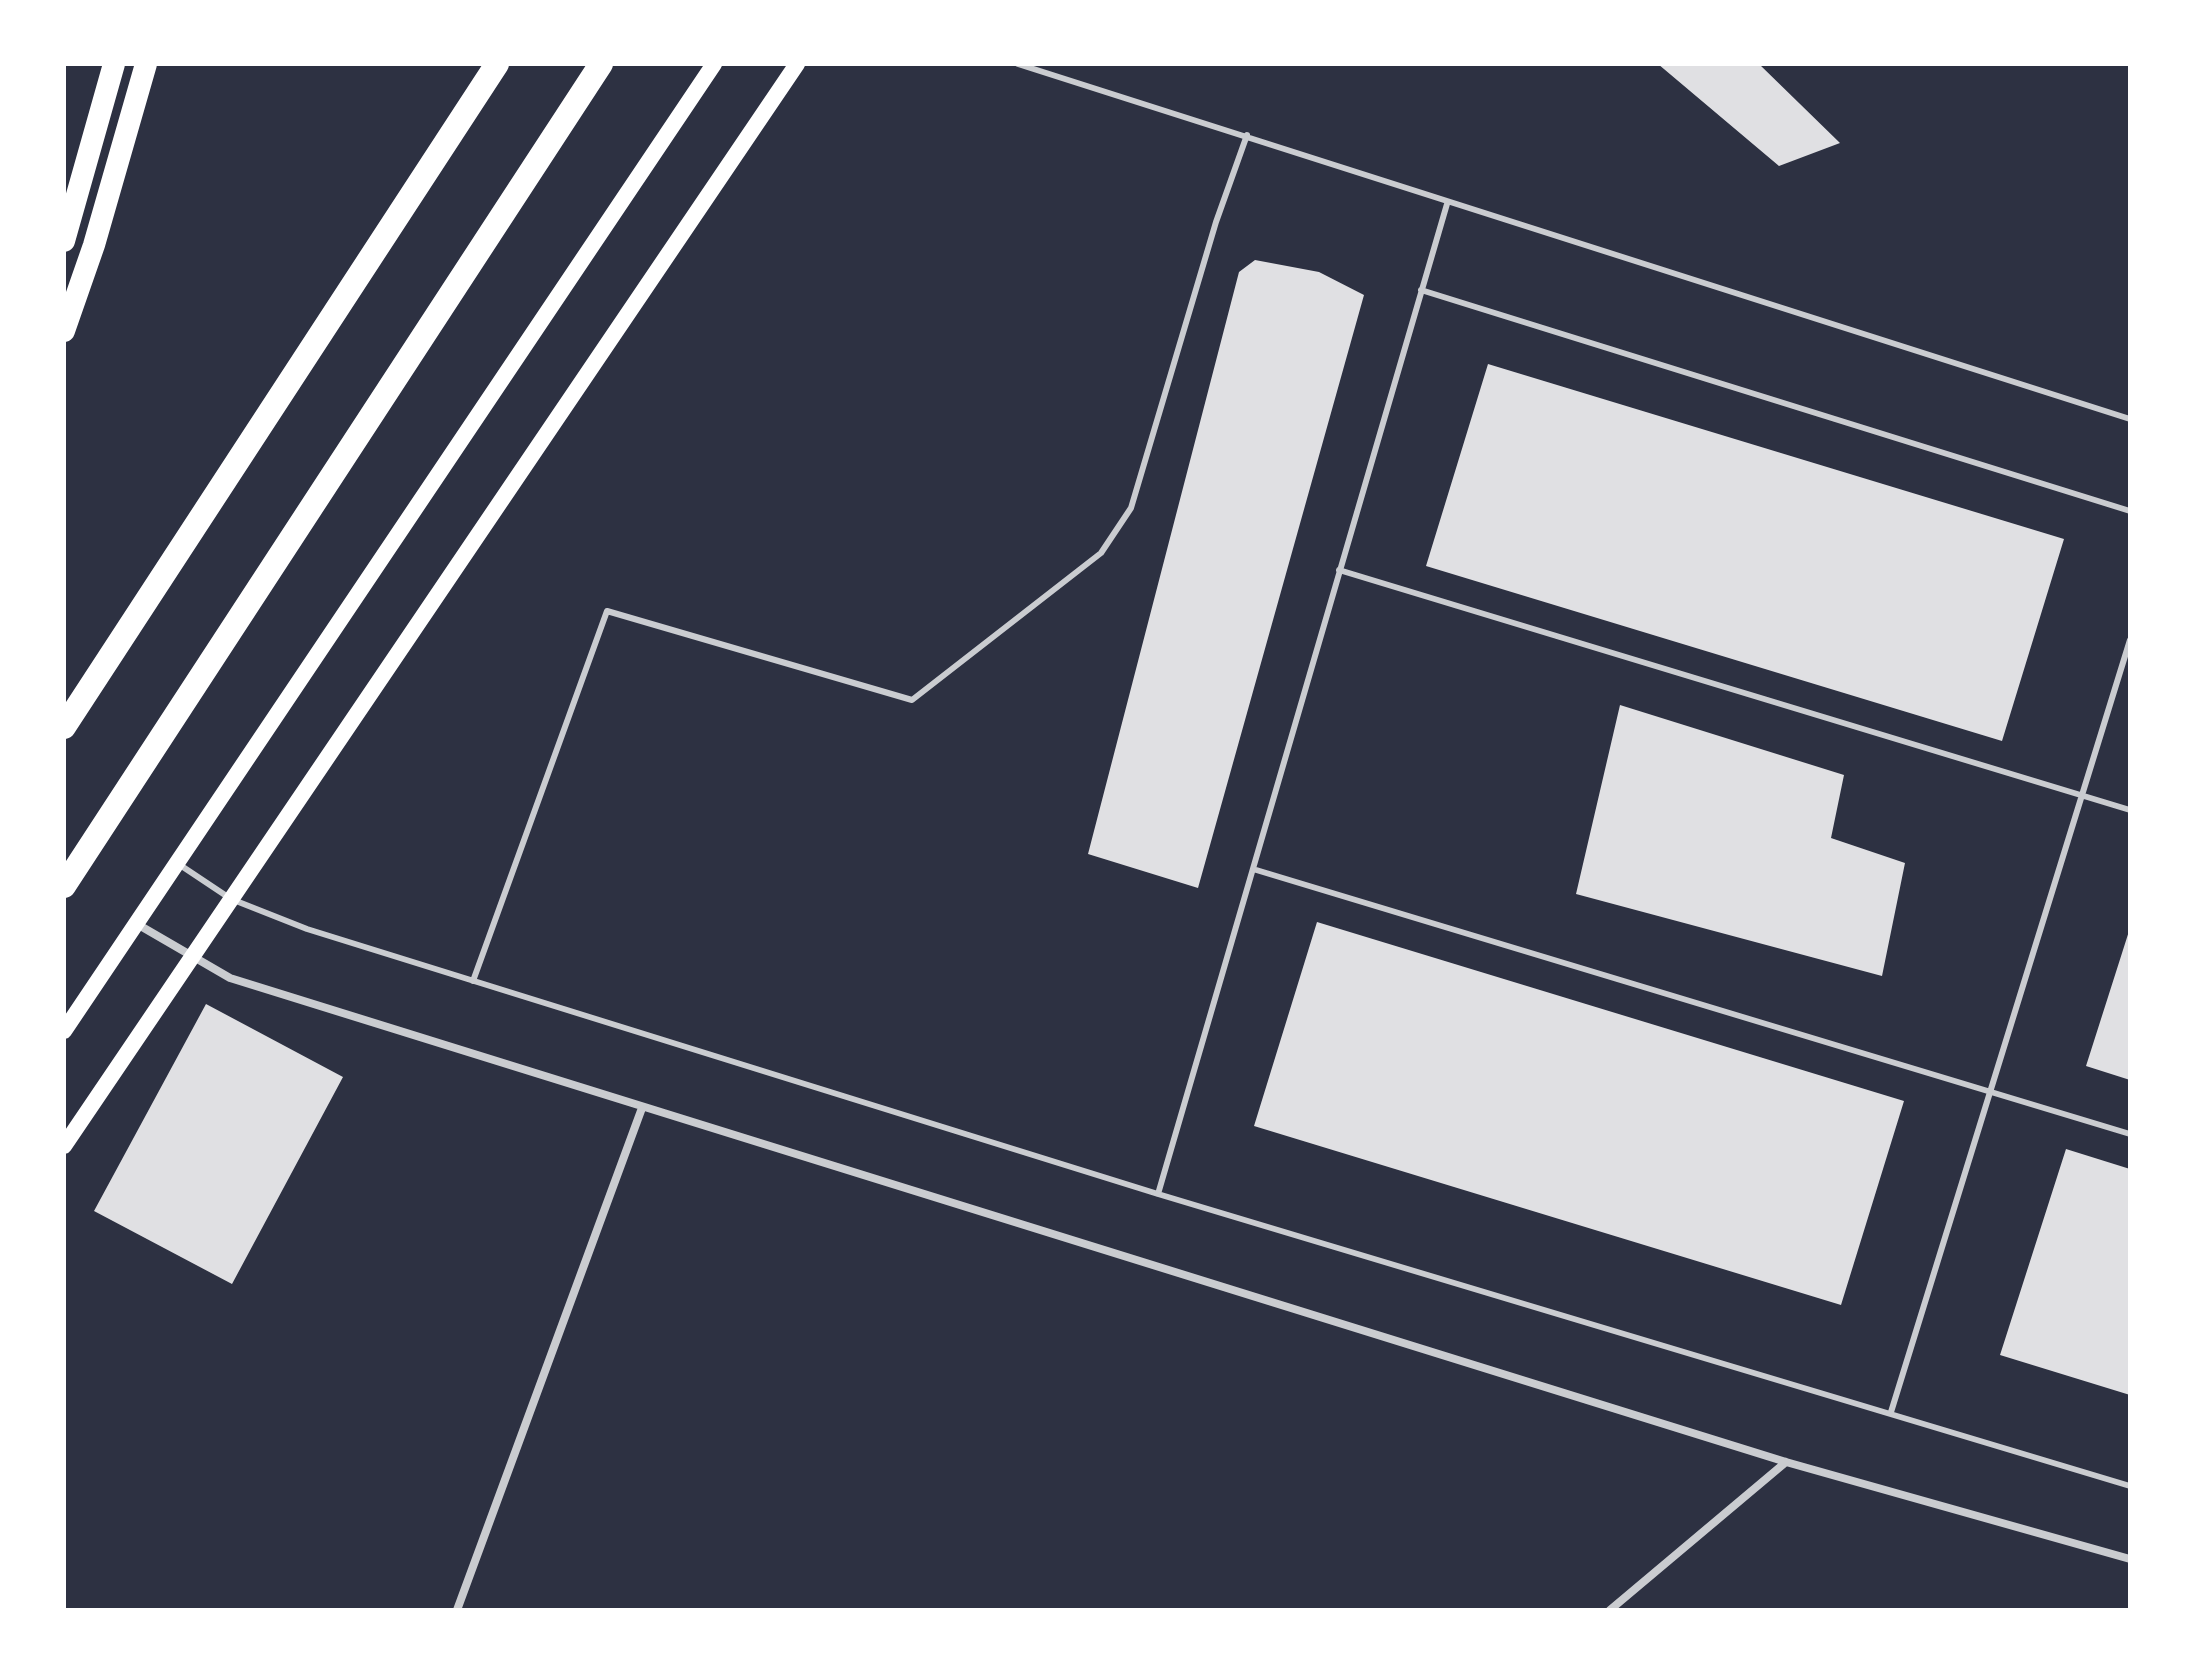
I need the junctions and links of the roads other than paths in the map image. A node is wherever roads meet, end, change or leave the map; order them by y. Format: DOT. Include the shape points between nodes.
graph roads {
  1 [pos="114,64"];
  2 [pos="146,64"];
  3 [pos="497,64"];
  4 [pos="601,64"];
  5 [pos="714,64"];
  6 [pos="797,64"];
  7 [pos="1018,64"];
  8 [pos="1247,135"];
  9 [pos="1447,204"];
  10 [pos="64,241"];
  11 [pos="1421,290"];
  12 [pos="64,331"];
  13 [pos="2130,419"];
  14 [pos="2130,511"];
  15 [pos="1339,570"];
  16 [pos="2130,640"];
  17 [pos="64,727"];
  18 [pos="2083,796"];
  19 [pos="2130,810"];
  20 [pos="177,863"];
  21 [pos="1253,869"];
  22 [pos="64,886"];
  23 [pos="231,899"];
  24 [pos="136,923"];
  25 [pos="191,956"];
  26 [pos="473,981"];
  27 [pos="64,1031"];
  28 [pos="1991,1090"];
  29 [pos="642,1108"];
  30 [pos="2130,1134"];
  31 [pos="64,1146"];
  32 [pos="1158,1194"];
  33 [pos="1891,1412"];
  34 [pos="1786,1462"];
  35 [pos="2130,1486"];
  36 [pos="2130,1559"];
  37 [pos="457,1610"];
  38 [pos="1610,1610"];
  1 -- 10 [label="highway"];
  2 -- 12 [label="highway"];
  3 -- 17 [label="highway"];
  4 -- 22 [label="highway"];
  5 -- 20 [label="main road"];
  6 -- 23 [label="main road"];
  7 -- 8 [label="lane"];
  8 -- 9 [label="lane"];
  8 -- 26 [label="lane" via="1131,508 1101,553 912,700 607,611"];
  9 -- 11 [label="lane"];
  9 -- 13 [label="lane"];
  11 -- 14 [label="lane"];
  11 -- 15 [label="lane"];
  15 -- 18 [label="lane"];
  15 -- 21 [label="lane"];
  16 -- 18 [label="lane"];
  18 -- 19 [label="lane"];
  18 -- 28 [label="lane"];
  20 -- 23 [label="lane"];
  20 -- 24 [label="main road"];
  21 -- 28 [label="lane"];
  21 -- 32 [label="lane"];
  23 -- 25 [label="main road"];
  23 -- 26 [label="lane" via="307,929"];
  24 -- 25 [label="street"];
  24 -- 27 [label="main road"];
  25 -- 29 [label="street" via="230,978"];
  25 -- 31 [label="main road"];
  26 -- 32 [label="lane"];
  28 -- 30 [label="lane"];
  28 -- 33 [label="lane"];
  29 -- 34 [label="street"];
  29 -- 37 [label="street"];
  32 -- 33 [label="lane"];
  33 -- 35 [label="lane"];
  34 -- 36 [label="street"];
  34 -- 38 [label="street"];
}
